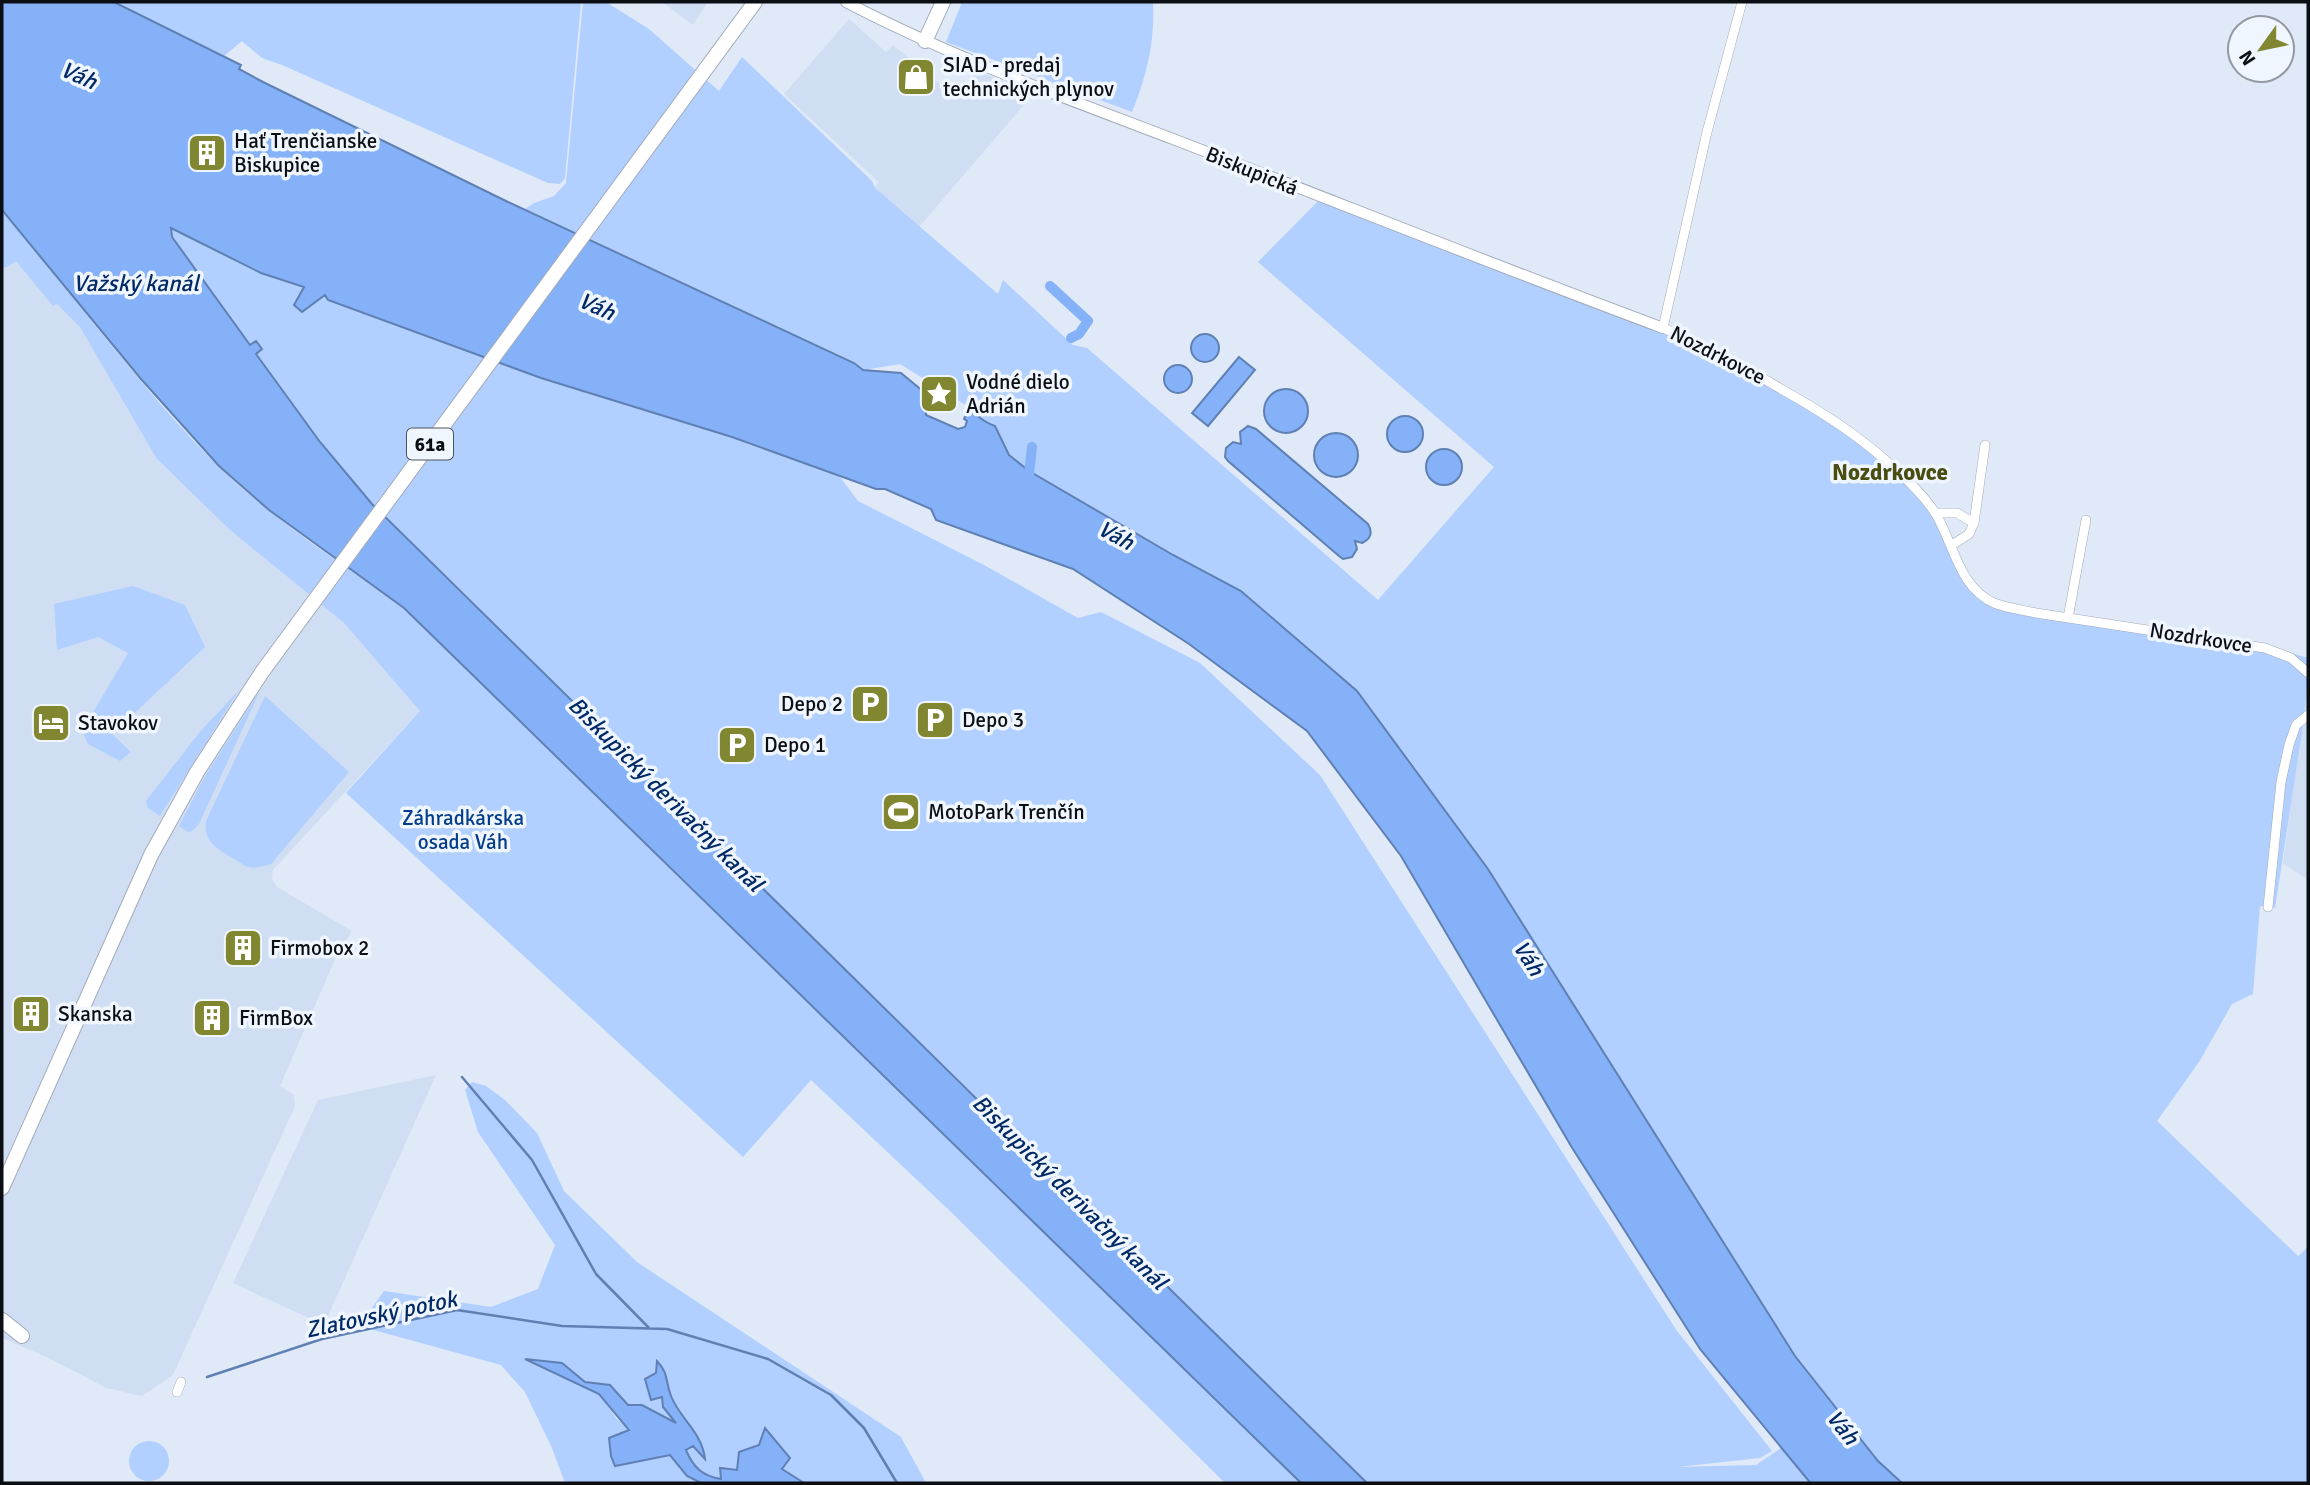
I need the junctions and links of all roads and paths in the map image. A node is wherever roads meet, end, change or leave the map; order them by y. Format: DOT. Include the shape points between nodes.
graph roads {
  1 [pos="745,2"];
  2 [pos="755,2"];
  3 [pos="764,2"];
  4 [pos="846,2"];
  5 [pos="943,2"];
  6 [pos="1742,2"];
  7 [pos="725,41"];
  8 [pos="925,41"];
  9 [pos="560,268"];
  10 [pos="1663,328"];
  11 [pos="1984,444"];
  12 [pos="1935,513"];
  13 [pos="2086,520"];
  14 [pos="1974,523"];
  15 [pos="1952,545"];
  16 [pos="2068,618"];
  17 [pos="2308,673"];
  18 [pos="2308,715"];
  19 [pos="2268,907"];
  20 [pos="2,1188"];
  21 [pos="2,1320"];
  22 [pos="2,1332"];
  1 -- 7 [label="main road, 61a"];
  2 -- 7 [label="main road, 61a"];
  3 -- 7 [label="main road"];
  4 -- 8 [label="street, Biskupická"];
  5 -- 8 [label="main road"];
  6 -- 10 [label="street, Nozdrkovce"];
  7 -- 9 [label="main road, 61a"];
  7 -- 9 [label="main road, 61a" via="596,205"];
  8 -- 10 [label="street, Biskupická" via="1097,112"];
  9 -- 20 [label="main road, 61a" via="262,672 203,762 151,855"];
  10 -- 12 [label="street, Nozdrkovce" via="1740,364 1833,420 1882,457"];
  11 -- 14 [label="street"];
  12 -- 14 [label="street" via="1957,513"];
  12 -- 15 [label="street, Nozdrkovce"];
  13 -- 16 [label="street"];
  14 -- 15 [label="street" via="1969,534"];
  15 -- 16 [label="street, Nozdrkovce" via="1968,583 1984,598 2006,607"];
  16 -- 17 [label="street, Nozdrkovce" via="2265,648 2291,658"];
  18 -- 19 [label="street" via="2296,725 2281,782"];
  21 -- 22 [label="main road" via="22,1336"];
}
